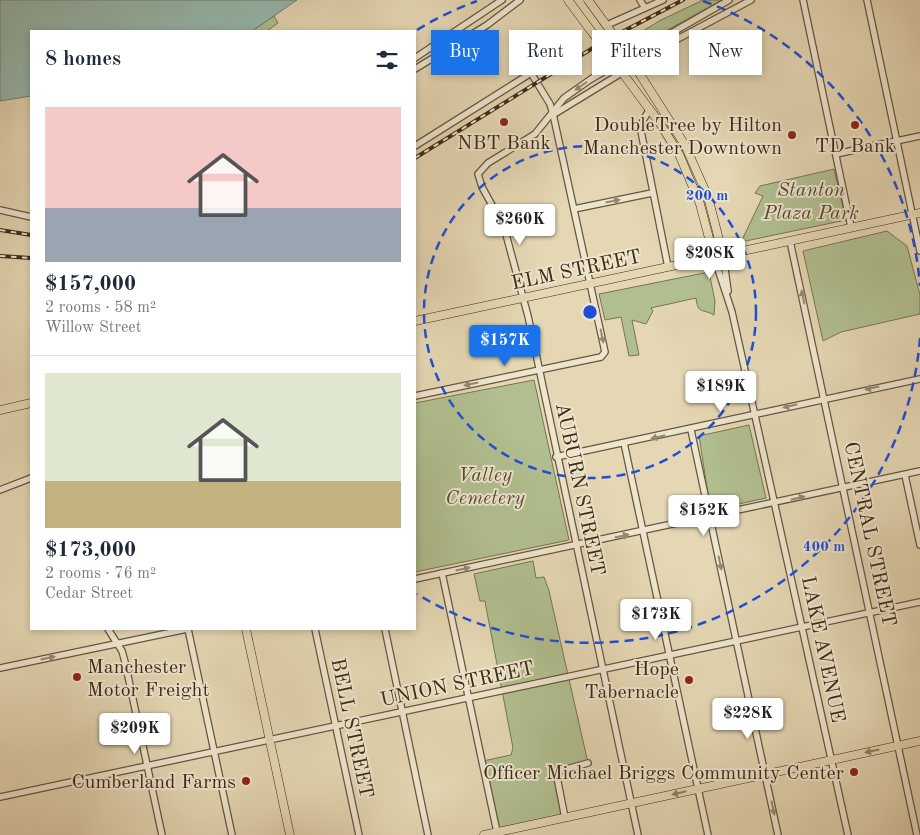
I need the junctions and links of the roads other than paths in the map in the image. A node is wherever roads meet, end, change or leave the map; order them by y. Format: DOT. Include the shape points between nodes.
graph roads {
  1 [pos="502,0"];
  2 [pos="520,0"];
  3 [pos="568,0"];
  4 [pos="588,0"];
  5 [pos="640,0"];
  6 [pos="663,0"];
  7 [pos="729,0"];
  8 [pos="751,0"];
  9 [pos="803,0"];
  10 [pos="867,0"];
  11 [pos="645,8"];
  12 [pos="607,25"];
  13 [pos="610,30"];
  14 [pos="675,30"];
  15 [pos="592,32"];
  16 [pos="679,40"];
  17 [pos="416,57"];
  18 [pos="416,68"];
  19 [pos="599,75"];
  20 [pos="617,75"];
  21 [pos="624,75"];
  22 [pos="640,75"];
  23 [pos="649,110"];
  24 [pos="553,114"];
  25 [pos="920,136"];
  26 [pos="897,141"];
  27 [pos="416,145"];
  28 [pos="836,154"];
  29 [pos="652,193"];
  30 [pos="574,209"];
  31 [pos="0,210"];
  32 [pos="916,214"];
  33 [pos="28,216"];
  34 [pos="851,227"];
  35 [pos="790,240"];
  36 [pos="920,251"];
  37 [pos="723,255"];
  38 [pos="714,257"];
  39 [pos="668,267"];
  40 [pos="590,283"];
  41 [pos="728,296"];
  42 [pos="522,297"];
  43 [pos="416,321"];
  44 [pos="538,370"];
  45 [pos="920,379"];
  46 [pos="416,396"];
  47 [pos="825,398"];
  48 [pos="30,403"];
  49 [pos="1,410"];
  50 [pos="756,415"];
  51 [pos="691,430"];
  52 [pos="624,443"];
  53 [pos="556,457"];
  54 [pos="920,471"];
  55 [pos="905,475"];
  56 [pos="30,478"];
  57 [pos="843,487"];
  58 [pos="0,490"];
  59 [pos="776,503"];
  60 [pos="709,517"];
  61 [pos="643,532"];
  62 [pos="920,545"];
  63 [pos="576,546"];
  64 [pos="442,574"];
  65 [pos="416,580"];
  66 [pos="920,602"];
  67 [pos="871,612"];
  68 [pos="803,626"];
  69 [pos="109,630"];
  70 [pos="183,630"];
  71 [pos="188,630"];
  72 [pos="246,630"];
  73 [pos="315,630"];
  74 [pos="385,630"];
  75 [pos="737,640"];
  76 [pos="116,644"];
  77 [pos="670,655"];
  78 [pos="0,668"];
  79 [pos="602,668"];
  80 [pos="468,698"];
  81 [pos="402,712"];
  82 [pos="336,726"];
  83 [pos="269,740"];
  84 [pos="920,741"];
  85 [pos="898,745"];
  86 [pos="214,752"];
  87 [pos="832,760"];
  88 [pos="588,764"];
  89 [pos="147,766"];
  90 [pos="766,775"];
  91 [pos="698,789"];
  92 [pos="0,797"];
  93 [pos="631,803"];
  94 [pos="565,818"];
  95 [pos="497,832"];
  96 [pos="162,834"];
  97 [pos="154,835"];
  98 [pos="232,835"];
  99 [pos="290,835"];
  100 [pos="359,835"];
  101 [pos="428,835"];
  102 [pos="484,835"];
  103 [pos="638,835"];
  104 [pos="708,835"];
  105 [pos="778,835"];
  106 [pos="848,835"];
  107 [pos="917,835"];
  1 -- 17 [label="street"];
  2 -- 18 [label="street" via="487,25"];
  3 -- 15 [label="main road"];
  4 -- 12 [label="main road"];
  5 -- 11 [label="street"];
  6 -- 11 [label="street"];
  7 -- 14 [label="street"];
  8 -- 16 [label="street"];
  9 -- 28 [label="street"];
  10 -- 26 [label="street"];
  11 -- 12 [label="street"];
  12 -- 13 [label="main road"];
  19 -- 24 [label="street, one-way" via="569,95"];
  20 -- 24 [label="street"];
  21 -- 23 [label="main road"];
  22 -- 37 [label="main road" via="672,122 690,156 708,196"];
  23 -- 29 [label="street" via="640,126"];
  23 -- 38 [label="main road" via="668,135 686,169 700,204"];
  24 -- 27 [label="street" via="531,72"];
  24 -- 30 [label="street"];
  24 -- 42 [label="street, AUBURN STREET" via="532,136 488,163 478,174 504,227"];
  25 -- 26 [label="street"];
  26 -- 28 [label="street"];
  26 -- 32 [label="street"];
  28 -- 34 [label="street"];
  30 -- 29 [label="street, one-way"];
  29 -- 39 [label="street"];
  30 -- 40 [label="street"];
  31 -- 33 [label="street"];
  32 -- 34 [label="main road, ELM STREET"];
  32 -- 36 [label="street"];
  34 -- 35 [label="main road, ELM STREET"];
  35 -- 37 [label="main road, ELM STREET"];
  47 -- 35 [label="street, CENTRAL STREET, one-way"];
  37 -- 38 [label="main road, ELM STREET"];
  37 -- 41 [label="street, LAKE AVENUE"];
  38 -- 39 [label="main road, ELM STREET"];
  38 -- 41 [label="street, LAKE AVENUE"];
  39 -- 40 [label="main road, ELM STREET"];
  40 -- 42 [label="main road, ELM STREET"];
  40 -- 44 [label="street, one-way" via="604,355"];
  41 -- 50 [label="street, LAKE AVENUE"];
  42 -- 43 [label="main road, ELM STREET"];
  42 -- 44 [label="street, AUBURN STREET"];
  44 -- 46 [label="street, one-way"];
  44 -- 53 [label="street, AUBURN STREET"];
  45 -- 47 [label="street, one-way"];
  47 -- 50 [label="street, one-way"];
  47 -- 57 [label="street, CENTRAL STREET"];
  48 -- 49 [label="main road"];
  50 -- 51 [label="street"];
  50 -- 59 [label="street, LAKE AVENUE"];
  51 -- 52 [label="street, one-way"];
  51 -- 60 [label="street"];
  52 -- 53 [label="street"];
  52 -- 61 [label="street"];
  53 -- 63 [label="street, AUBURN STREET"];
  54 -- 55 [label="street"];
  55 -- 57 [label="street"];
  55 -- 62 [label="street"];
  56 -- 58 [label="street"];
  59 -- 57 [label="street, one-way"];
  57 -- 67 [label="street, CENTRAL STREET"];
  59 -- 60 [label="street"];
  59 -- 68 [label="street, LAKE AVENUE"];
  60 -- 61 [label="street"];
  60 -- 75 [label="street, one-way"];
  63 -- 61 [label="street, one-way"];
  61 -- 77 [label="street"];
  64 -- 63 [label="street, one-way"];
  63 -- 79 [label="street, AUBURN STREET"];
  64 -- 65 [label="street"];
  64 -- 80 [label="street"];
  66 -- 67 [label="street, UNION STREET"];
  67 -- 68 [label="street, UNION STREET"];
  67 -- 85 [label="street, CENTRAL STREET"];
  68 -- 75 [label="street, UNION STREET"];
  68 -- 87 [label="street, LAKE AVENUE"];
  69 -- 76 [label="street"];
  70 -- 76 [label="street"];
  71 -- 86 [label="street"];
  72 -- 83 [label="main road"];
  73 -- 82 [label="street, BELL STREET"];
  74 -- 81 [label="street"];
  75 -- 77 [label="street, UNION STREET"];
  75 -- 90 [label="street"];
  78 -- 76 [label="street, one-way"];
  76 -- 89 [label="street" via="125,662"];
  77 -- 79 [label="street, UNION STREET"];
  77 -- 91 [label="street"];
  79 -- 80 [label="street, UNION STREET"];
  79 -- 93 [label="street, AUBURN STREET"];
  80 -- 81 [label="street, UNION STREET"];
  80 -- 95 [label="street"];
  81 -- 82 [label="street, UNION STREET"];
  81 -- 101 [label="street"];
  82 -- 83 [label="street, UNION STREET"];
  82 -- 100 [label="street, BELL STREET"];
  83 -- 86 [label="street, UNION STREET"];
  83 -- 99 [label="main road"];
  84 -- 85 [label="main road"];
  85 -- 87 [label="main road, one-way"];
  85 -- 107 [label="street, CENTRAL STREET"];
  86 -- 89 [label="street, UNION STREET"];
  86 -- 98 [label="street"];
  87 -- 90 [label="main road"];
  87 -- 106 [label="street, LAKE AVENUE"];
  88 -- 94 [label="street" via="556,772"];
  89 -- 92 [label="street, UNION STREET"];
  89 -- 96 [label="street"];
  90 -- 91 [label="main road"];
  90 -- 105 [label="street, one-way"];
  91 -- 93 [label="main road, one-way"];
  91 -- 104 [label="street"];
  93 -- 94 [label="main road"];
  93 -- 103 [label="street, AUBURN STREET"];
  94 -- 95 [label="main road"];
  95 -- 102 [label="main road"];
  96 -- 97 [label="street"];
}
